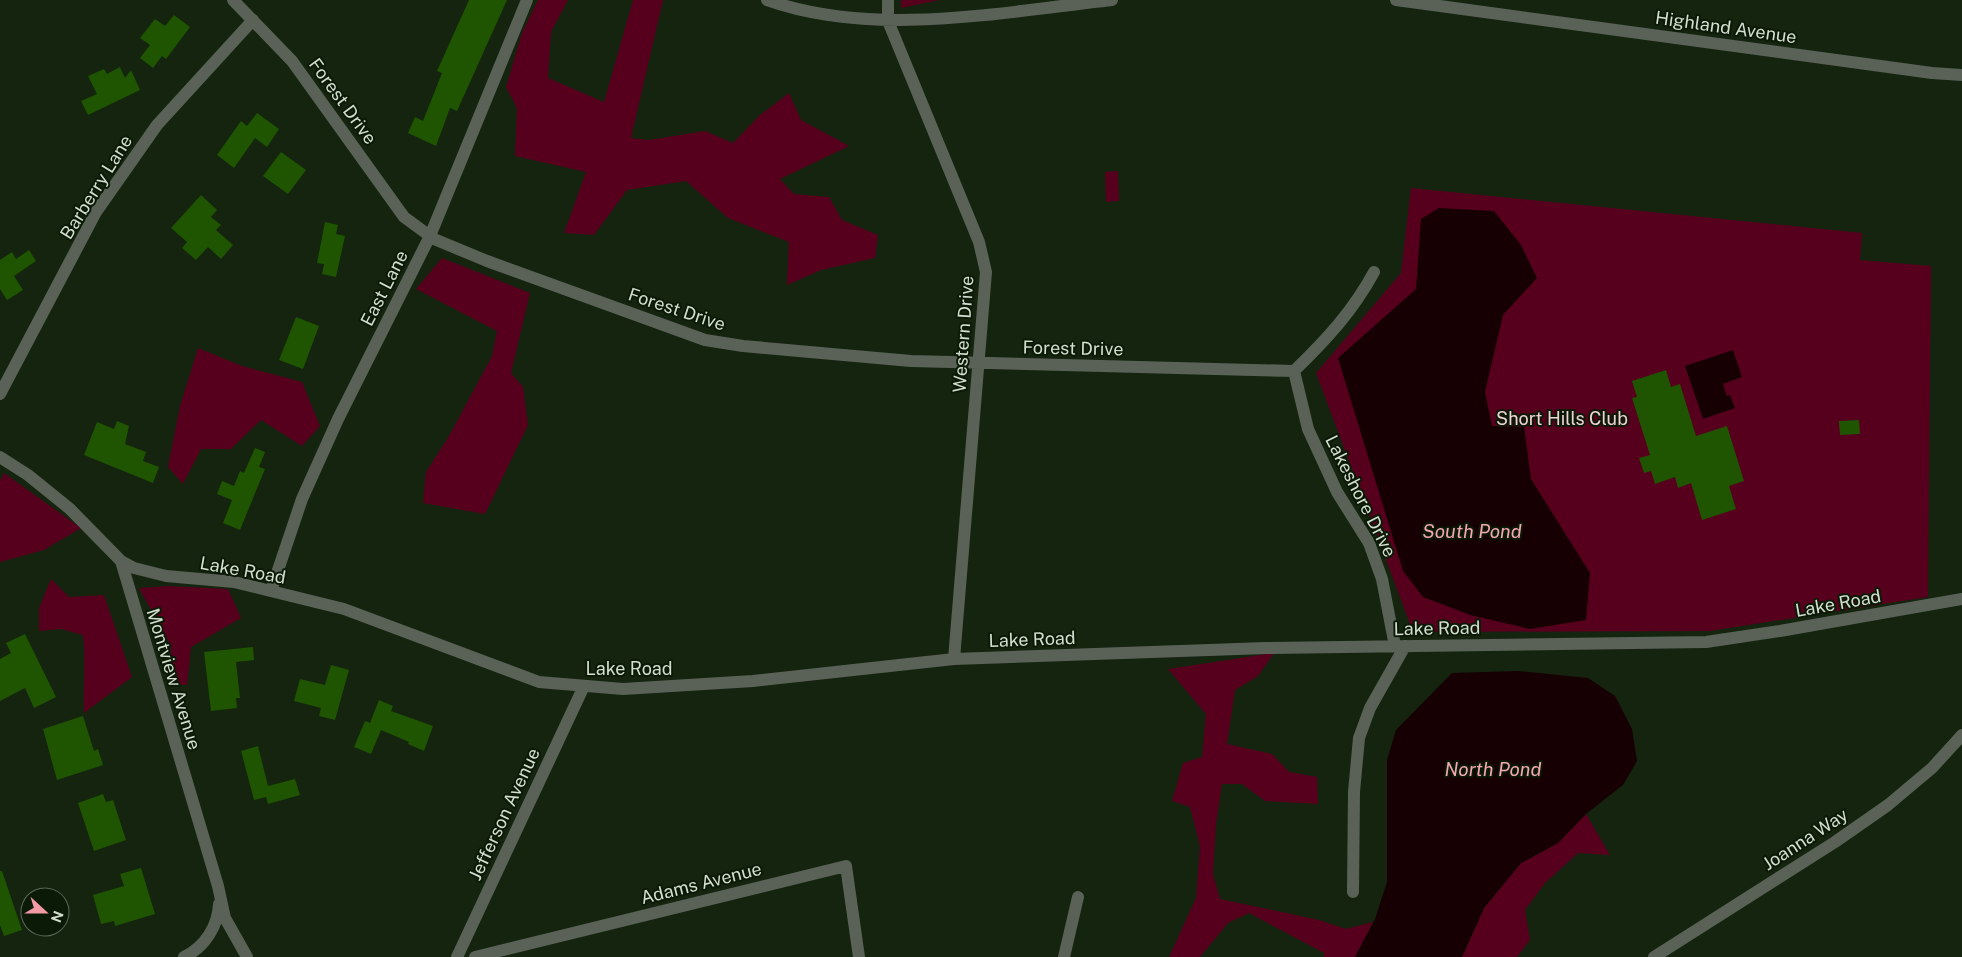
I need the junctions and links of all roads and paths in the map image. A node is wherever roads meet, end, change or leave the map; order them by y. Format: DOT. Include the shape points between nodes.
graph roads {
  1 [pos="233,0"];
  2 [pos="527,0"];
  3 [pos="767,0"];
  4 [pos="888,0"];
  5 [pos="1112,0"];
  6 [pos="1396,0"];
  7 [pos="253,20"];
  8 [pos="888,21"];
  9 [pos="1962,75"];
  10 [pos="430,236"];
  11 [pos="1374,272"];
  12 [pos="979,363"];
  13 [pos="1294,371"];
  14 [pos="0,394"];
  15 [pos="0,457"];
  16 [pos="121,561"];
  17 [pos="271,591"];
  18 [pos="1962,599"];
  19 [pos="1400,646"];
  20 [pos="954,659"];
  21 [pos="584,686"];
  22 [pos="1962,735"];
  23 [pos="218,886"];
  24 [pos="1353,892"];
  25 [pos="1078,897"];
  26 [pos="184,957"];
  27 [pos="247,957"];
  28 [pos="457,957"];
  29 [pos="475,957"];
  30 [pos="859,957"];
  31 [pos="1064,957"];
  32 [pos="1654,957"];
  1 -- 7 [label="street, Forest Drive"];
  2 -- 10 [label="street, East Lane"];
  3 -- 8 [label="street" via="826,14"];
  4 -- 8 [label="street, Western Drive"];
  5 -- 8 [label="street" via="927,20"];
  6 -- 9 [label="street, Highland Avenue"];
  7 -- 10 [label="street, Forest Drive" via="292,61 404,217"];
  7 -- 14 [label="street, Barberry Lane" via="157,125 96,212"];
  8 -- 12 [label="street, Western Drive" via="979,242 986,272"];
  10 -- 12 [label="street, Forest Drive" via="487,262 705,340 911,361"];
  10 -- 17 [label="street, East Lane" via="322,454 302,499"];
  11 -- 13 [label="street" via="1342,322"];
  12 -- 13 [label="street, Forest Drive"];
  12 -- 20 [label="street, Western Drive"];
  13 -- 19 [label="street, Lakeshore Drive" via="1308,429 1337,492 1368,542 1382,578"];
  15 -- 16 [label="street, Montview Avenue" via="70,508"];
  16 -- 17 [label="street, Lake Road" via="134,568 166,576 234,582"];
  16 -- 23 [label="street, Montview Avenue"];
  17 -- 21 [label="street, Lake Road" via="344,609 539,682"];
  18 -- 19 [label="street, Lake Road" via="1706,642"];
  19 -- 20 [label="street, Lake Road"];
  19 -- 24 [label="street" via="1359,738 1354,792"];
  20 -- 21 [label="street, Lake Road" via="753,681 623,689"];
  21 -- 28 [label="street, Jefferson Avenue"];
  22 -- 32 [label="street, Joanna Way" via="1932,768 1888,805"];
  23 -- 26 [label="street" via="215,924 200,946"];
  23 -- 27 [label="street, Montview Avenue" via="225,918"];
  25 -- 31 [label="street"];
  29 -- 30 [label="street, Adams Avenue" via="846,866"];
}
